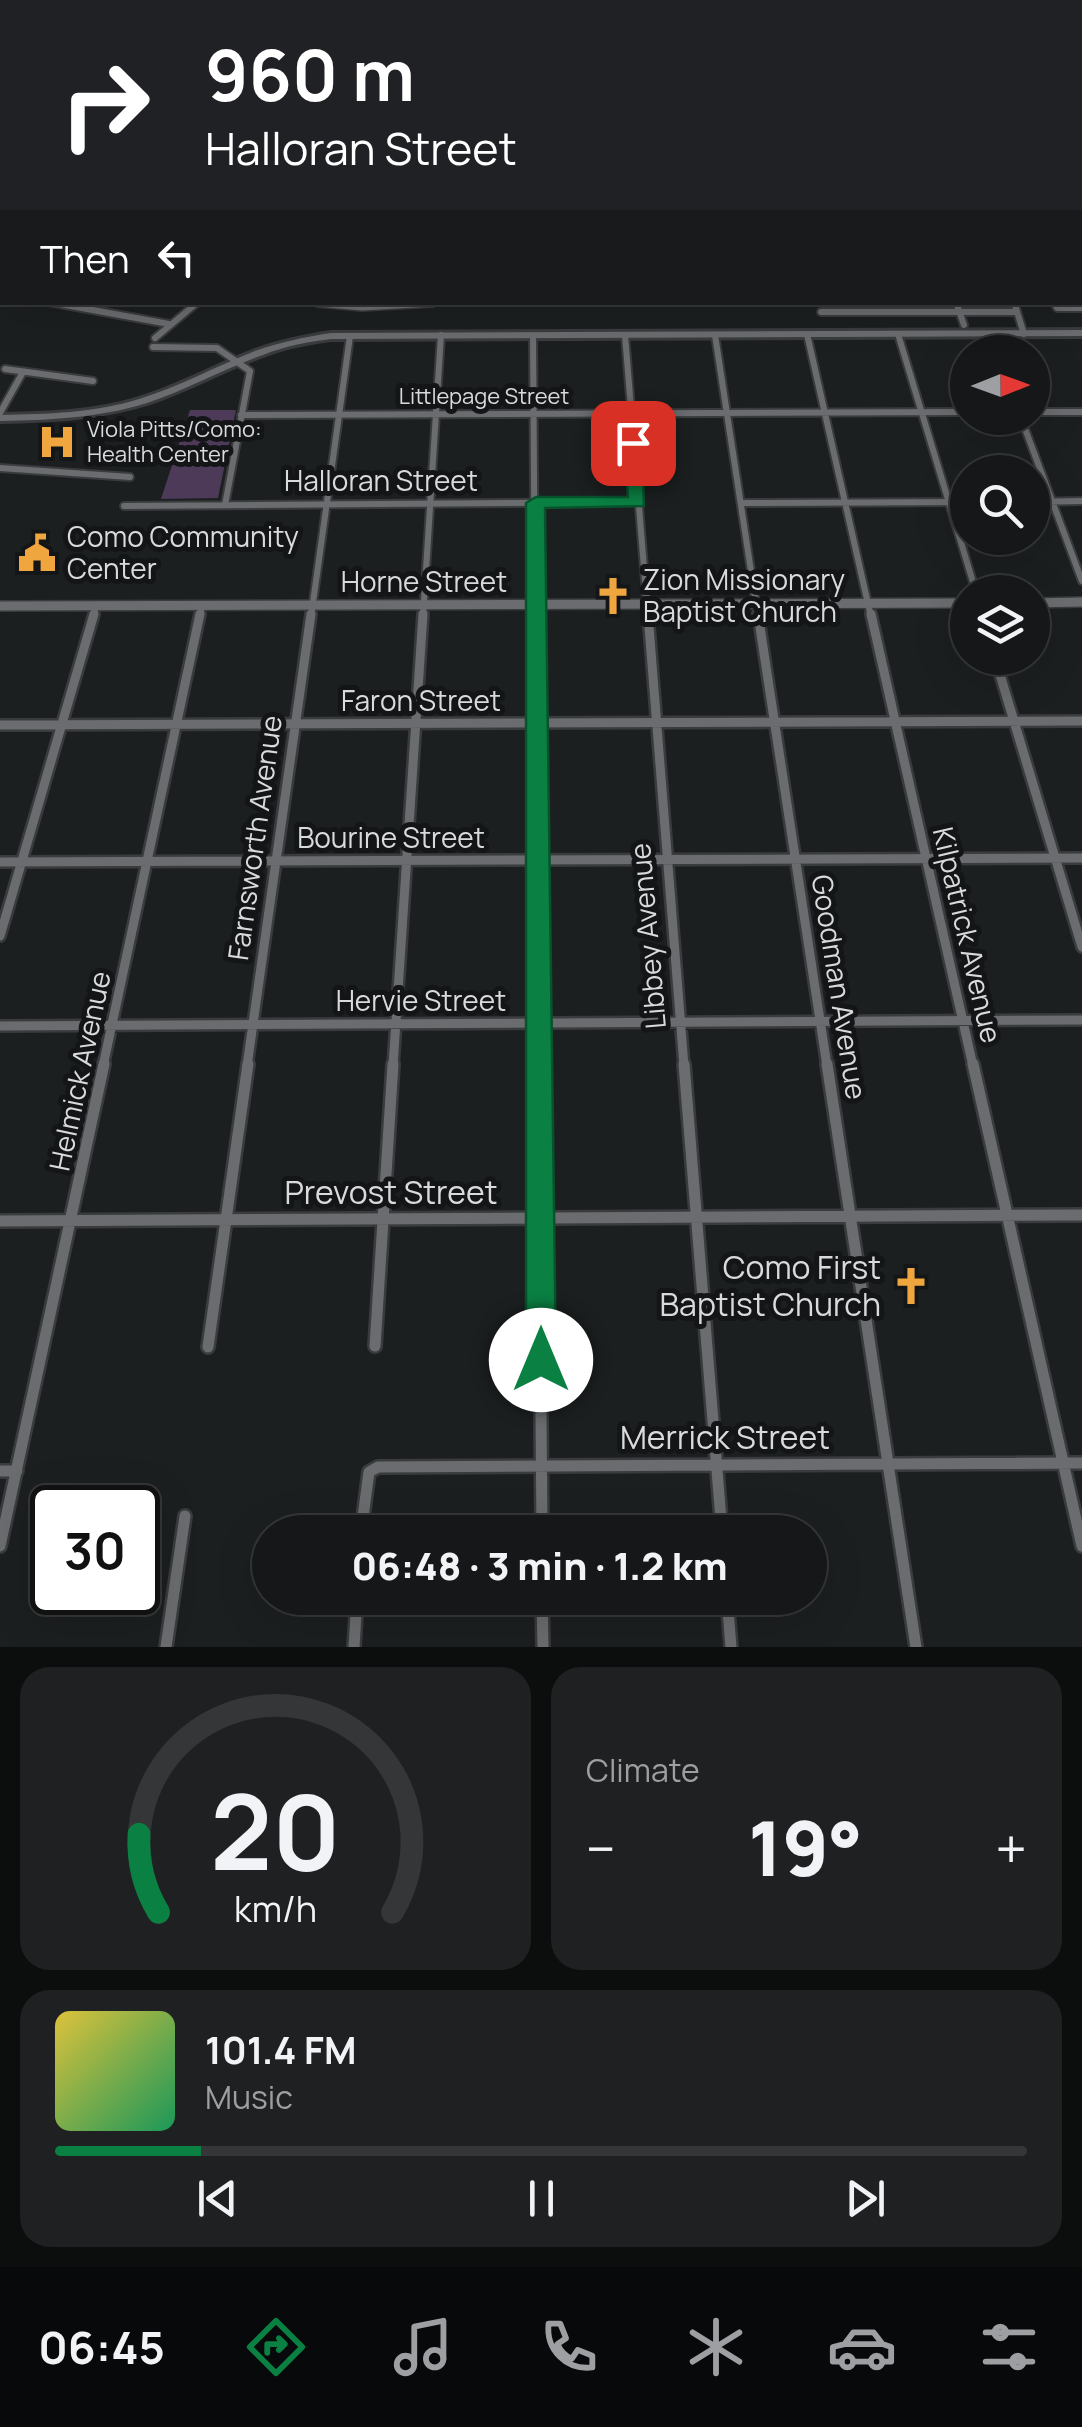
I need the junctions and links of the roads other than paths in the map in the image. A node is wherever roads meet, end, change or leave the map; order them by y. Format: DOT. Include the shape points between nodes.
graph roads {
  1 [pos="65,305"];
  2 [pos="87,305"];
  3 [pos="194,305"];
  4 [pos="364,305"];
  5 [pos="393,305"];
  6 [pos="840,305"];
  7 [pos="957,305"];
  8 [pos="1015,305"];
  9 [pos="1055,305"];
  10 [pos="1082,308"];
  11 [pos="84,309"];
  12 [pos="820,312"];
  13 [pos="842,312"];
  14 [pos="960,312"];
  15 [pos="1017,312"];
  16 [pos="168,324"];
  17 [pos="964,325"];
  18 [pos="1082,333"];
  19 [pos="715,334"];
  20 [pos="807,334"];
  21 [pos="898,334"];
  22 [pos="989,334"];
  23 [pos="1024,334"];
  24 [pos="442,335"];
  25 [pos="533,335"];
  26 [pos="625,335"];
  27 [pos="350,336"];
  28 [pos="156,338"];
  29 [pos="152,347"];
  30 [pos="237,359"];
  31 [pos="5,370"];
  32 [pos="23,372"];
  33 [pos="94,381"];
  34 [pos="922,412"];
  35 [pos="950,412"];
  36 [pos="1050,412"];
  37 [pos="1082,412"];
  38 [pos="727,413"];
  39 [pos="825,413"];
  40 [pos="241,414"];
  41 [pos="340,414"];
  42 [pos="438,414"];
  43 [pos="535,414"];
  44 [pos="630,414"];
  45 [pos="0,415"];
  46 [pos="1027,435"];
  47 [pos="0,468"];
  48 [pos="130,478"];
  49 [pos="1082,501"];
  50 [pos="638,502"];
  51 [pos="741,502"];
  52 [pos="846,502"];
  53 [pos="949,502"];
  54 [pos="1052,502"];
  55 [pos="536,503"];
  56 [pos="327,504"];
  57 [pos="432,504"];
  58 [pos="225,505"];
  59 [pos="124,506"];
  60 [pos="971,575"];
  61 [pos="1082,581"];
  62 [pos="1050,602"];
  63 [pos="1082,602"];
  64 [pos="868,603"];
  65 [pos="950,603"];
  66 [pos="536,604"];
  67 [pos="646,604"];
  68 [pos="756,604"];
  69 [pos="313,605"];
  70 [pos="425,605"];
  71 [pos="0,606"];
  72 [pos="96,606"];
  73 [pos="202,606"];
  74 [pos="1000,675"];
  75 [pos="1014,721"];
  76 [pos="1082,721"];
  77 [pos="775,722"];
  78 [pos="895,722"];
  79 [pos="537,723"];
  80 [pos="656,723"];
  81 [pos="176,724"];
  82 [pos="296,724"];
  83 [pos="416,724"];
  84 [pos="0,725"];
  85 [pos="61,725"];
  86 [pos="1055,858"];
  87 [pos="1082,858"];
  88 [pos="796,859"];
  89 [pos="926,859"];
  90 [pos="407,860"];
  91 [pos="538,860"];
  92 [pos="667,860"];
  93 [pos="277,861"];
  94 [pos="0,862"];
  95 [pos="22,862"];
  96 [pos="148,862"];
  97 [pos="0,936"];
  98 [pos="1082,948"];
  99 [pos="963,1020"];
  100 [pos="1082,1020"];
  101 [pos="822,1021"];
  102 [pos="539,1022"];
  103 [pos="680,1022"];
  104 [pos="254,1024"];
  105 [pos="396,1024"];
  106 [pos="113,1025"];
  107 [pos="0,1026"];
  108 [pos="852,1214"];
  109 [pos="696,1216"];
  110 [pos="1007,1216"];
  111 [pos="1082,1216"];
  112 [pos="540,1217"];
  113 [pos="382,1218"];
  114 [pos="227,1219"];
  115 [pos="72,1220"];
  116 [pos="0,1221"];
  117 [pos="374,1346"];
  118 [pos="208,1347"];
  119 [pos="1063,1463"];
  120 [pos="1082,1463"];
  121 [pos="889,1464"];
  122 [pos="716,1465"];
  123 [pos="542,1466"];
  124 [pos="0,1471"];
  125 [pos="17,1471"];
  126 [pos="363,1515"];
  127 [pos="542,1515"];
  128 [pos="720,1515"];
  129 [pos="185,1516"];
  130 [pos="0,1546"];
  131 [pos="1082,1546"];
  132 [pos="356,1615"];
  133 [pos="542,1615"];
  134 [pos="728,1615"];
  135 [pos="166,1647"];
  136 [pos="354,1647"];
  137 [pos="543,1647"];
  138 [pos="731,1647"];
  139 [pos="916,1647"];
  1 -- 11 [label="street"];
  2 -- 11 [label="street"];
  3 -- 16 [label="street"];
  4 -- 5 [label="street"];
  6 -- 13 [label="street"];
  7 -- 14 [label="street"];
  8 -- 15 [label="street"];
  9 -- 10 [label="street"];
  11 -- 16 [label="street"];
  12 -- 13 [label="street"];
  13 -- 14 [label="street"];
  14 -- 15 [label="street"];
  14 -- 17 [label="street"];
  15 -- 23 [label="street"];
  16 -- 28 [label="street"];
  18 -- 23 [label="main road"];
  19 -- 20 [label="main road"];
  19 -- 26 [label="main road"];
  19 -- 38 [label="street, Goodman Avenue"];
  20 -- 21 [label="main road"];
  20 -- 39 [label="street, Kilpatrick Avenue"];
  21 -- 22 [label="main road"];
  21 -- 34 [label="street"];
  22 -- 23 [label="main road"];
  24 -- 25 [label="main road"];
  24 -- 27 [label="main road"];
  24 -- 42 [label="street"];
  25 -- 26 [label="main road"];
  25 -- 43 [label="street"];
  26 -- 44 [label="street, Libbey Avenue"];
  27 -- 30 [label="main road" via="294,340"];
  27 -- 41 [label="street, Farnsworth Avenue"];
  29 -- 30 [label="street" via="217,348"];
  30 -- 40 [label="street" via="250,371"];
  30 -- 45 [label="main road" via="130,406 75,416"];
  31 -- 32 [label="street"];
  32 -- 33 [label="street"];
  32 -- 45 [label="street"];
  34 -- 35 [label="street, Littlepage Street"];
  34 -- 39 [label="street, Littlepage Street"];
  34 -- 53 [label="street"];
  36 -- 37 [label="street"];
  38 -- 39 [label="street, Littlepage Street"];
  38 -- 44 [label="street, Littlepage Street"];
  38 -- 51 [label="street, Goodman Avenue"];
  39 -- 52 [label="street, Kilpatrick Avenue"];
  40 -- 41 [label="street, Littlepage Street"];
  40 -- 58 [label="street"];
  41 -- 42 [label="street, Littlepage Street"];
  41 -- 56 [label="street, Farnsworth Avenue"];
  42 -- 43 [label="street, Littlepage Street"];
  42 -- 57 [label="street"];
  43 -- 44 [label="street, Littlepage Street"];
  43 -- 55 [label="street"];
  44 -- 50 [label="street, Libbey Avenue"];
  46 -- 54 [label="street"];
  47 -- 48 [label="street"];
  49 -- 54 [label="street"];
  50 -- 55 [label="street, Halloran Street"];
  50 -- 67 [label="street, Libbey Avenue"];
  51 -- 52 [label="street"];
  51 -- 68 [label="street, Goodman Avenue"];
  52 -- 53 [label="street"];
  52 -- 64 [label="street, Kilpatrick Avenue"];
  53 -- 60 [label="street"];
  54 -- 61 [label="street"];
  55 -- 57 [label="street, Halloran Street"];
  55 -- 66 [label="street"];
  56 -- 57 [label="street, Halloran Street"];
  56 -- 58 [label="street, Halloran Street"];
  56 -- 69 [label="street, Farnsworth Avenue"];
  57 -- 70 [label="street"];
  58 -- 59 [label="street, Halloran Street"];
  62 -- 63 [label="street"];
  64 -- 65 [label="street, Horne Street"];
  64 -- 68 [label="street, Horne Street"];
  64 -- 78 [label="street, Kilpatrick Avenue"];
  66 -- 67 [label="street, Horne Street"];
  66 -- 70 [label="street, Horne Street"];
  66 -- 79 [label="street"];
  67 -- 68 [label="street, Horne Street"];
  67 -- 80 [label="street, Libbey Avenue"];
  68 -- 77 [label="street, Goodman Avenue"];
  69 -- 70 [label="street, Horne Street"];
  69 -- 73 [label="street, Horne Street"];
  69 -- 82 [label="street, Farnsworth Avenue"];
  70 -- 83 [label="street"];
  71 -- 72 [label="street, Horne Street"];
  72 -- 73 [label="street, Horne Street"];
  72 -- 85 [label="street"];
  73 -- 81 [label="street, Helmick Avenue"];
  74 -- 75 [label="street"];
  75 -- 76 [label="street, Faron Street"];
  75 -- 78 [label="street, Faron Street"];
  75 -- 86 [label="street"];
  77 -- 78 [label="street, Faron Street"];
  77 -- 80 [label="street, Faron Street"];
  77 -- 88 [label="street, Goodman Avenue"];
  78 -- 89 [label="street, Kilpatrick Avenue"];
  79 -- 80 [label="street, Faron Street"];
  79 -- 83 [label="street, Faron Street"];
  79 -- 91 [label="street"];
  80 -- 92 [label="street, Libbey Avenue"];
  81 -- 82 [label="street, Faron Street"];
  81 -- 85 [label="street, Faron Street"];
  81 -- 96 [label="street, Helmick Avenue"];
  82 -- 83 [label="street, Faron Street"];
  82 -- 93 [label="street, Farnsworth Avenue"];
  83 -- 90 [label="street"];
  84 -- 85 [label="street, Faron Street"];
  85 -- 95 [label="street"];
  86 -- 87 [label="street, Bourine Street"];
  86 -- 89 [label="street, Bourine Street"];
  86 -- 98 [label="street"];
  88 -- 89 [label="street, Bourine Street"];
  88 -- 92 [label="street, Bourine Street"];
  88 -- 101 [label="street, Goodman Avenue"];
  89 -- 99 [label="street, Kilpatrick Avenue"];
  90 -- 91 [label="street, Bourine Street"];
  90 -- 93 [label="street, Bourine Street"];
  90 -- 105 [label="street"];
  91 -- 92 [label="street, Bourine Street"];
  91 -- 102 [label="street"];
  92 -- 103 [label="street, Libbey Avenue"];
  93 -- 96 [label="street, Bourine Street"];
  93 -- 104 [label="street, Farnsworth Avenue"];
  94 -- 95 [label="street, Bourine Street"];
  95 -- 96 [label="street, Bourine Street"];
  95 -- 97 [label="street"];
  96 -- 106 [label="street, Helmick Avenue"];
  99 -- 100 [label="street, Hervie Street"];
  99 -- 101 [label="street, Hervie Street"];
  99 -- 110 [label="street, Kilpatrick Avenue"];
  101 -- 103 [label="street, Hervie Street"];
  101 -- 108 [label="street, Goodman Avenue"];
  102 -- 103 [label="street, Hervie Street"];
  102 -- 105 [label="street, Hervie Street"];
  102 -- 112 [label="street"];
  103 -- 109 [label="street, Libbey Avenue"];
  104 -- 105 [label="street, Hervie Street"];
  104 -- 106 [label="street, Hervie Street"];
  104 -- 114 [label="street, Farnsworth Avenue"];
  105 -- 113 [label="street"];
  106 -- 107 [label="street, Hervie Street"];
  106 -- 115 [label="street, Helmick Avenue"];
  108 -- 109 [label="street, Prevost Street"];
  108 -- 110 [label="street, Prevost Street"];
  108 -- 121 [label="street, Goodman Avenue"];
  109 -- 112 [label="street, Prevost Street"];
  109 -- 122 [label="street, Libbey Avenue"];
  110 -- 111 [label="street, Prevost Street"];
  110 -- 119 [label="street, Kilpatrick Avenue"];
  112 -- 113 [label="street, Prevost Street"];
  112 -- 123 [label="street"];
  113 -- 114 [label="street, Prevost Street"];
  113 -- 117 [label="street"];
  114 -- 115 [label="street, Prevost Street"];
  114 -- 118 [label="street, Farnsworth Avenue"];
  115 -- 116 [label="street, Prevost Street"];
  115 -- 125 [label="street, Helmick Avenue"];
  119 -- 120 [label="street, Merrick Street"];
  119 -- 121 [label="street, Merrick Street"];
  119 -- 131 [label="street, Kilpatrick Avenue"];
  121 -- 122 [label="street, Merrick Street"];
  121 -- 139 [label="street, Goodman Avenue"];
  122 -- 123 [label="street, Merrick Street"];
  122 -- 128 [label="street, Libbey Avenue"];
  123 -- 126 [label="street, Merrick Street" via="369,1472"];
  123 -- 127 [label="street"];
  124 -- 125 [label="street"];
  125 -- 130 [label="street, Helmick Avenue"];
  129 -- 135 [label="street"];
  132 -- 136 [label="street"];
  133 -- 137 [label="street"];
  134 -- 138 [label="street"];
}
